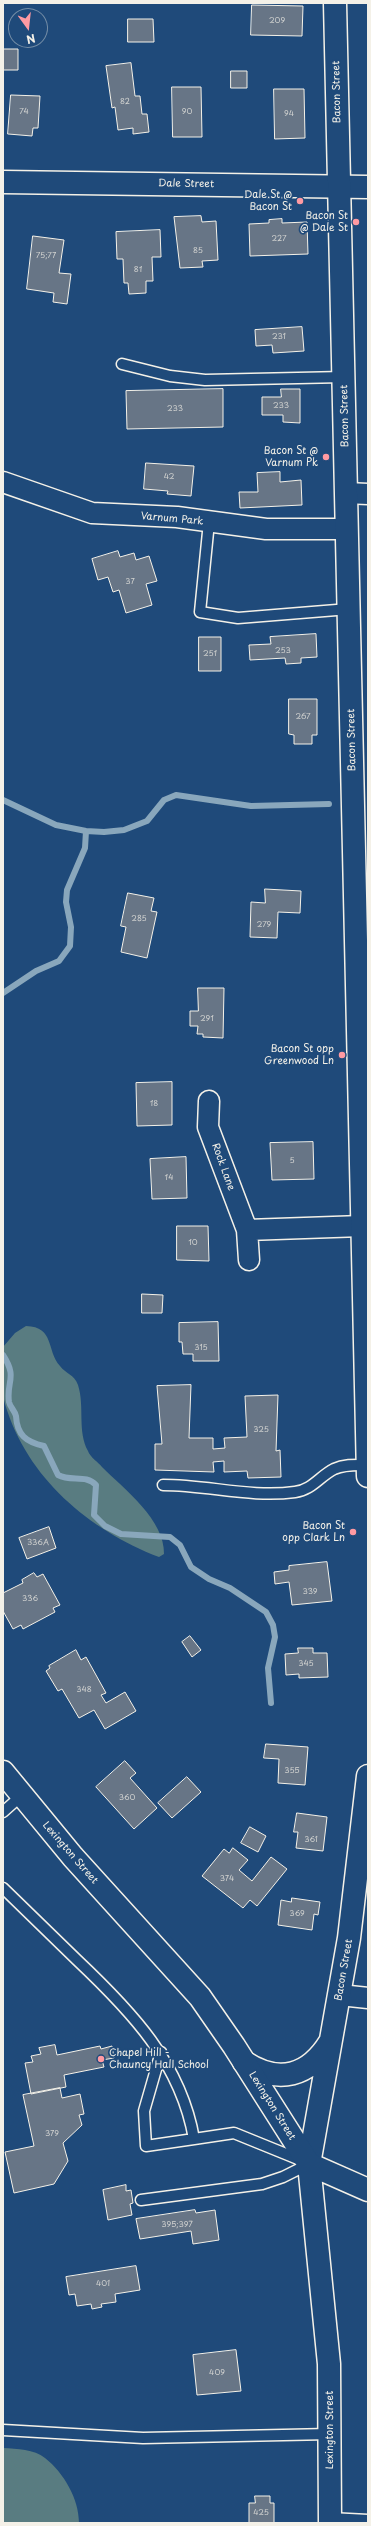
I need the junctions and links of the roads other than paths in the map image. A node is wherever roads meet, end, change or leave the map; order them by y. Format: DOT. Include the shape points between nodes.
graph roads {
  1 [pos="335,3"];
  2 [pos="3,182"];
  3 [pos="340,186"];
  4 [pos="368,187"];
  5 [pos="122,364"];
  6 [pos="344,377"];
  7 [pos="3,482"];
  8 [pos="346,493"];
  9 [pos="368,494"];
  10 [pos="209,522"];
  11 [pos="347,529"];
  12 [pos="349,609"];
  13 [pos="364,1093"];
  14 [pos="209,1101"];
  15 [pos="362,1226"];
  16 [pos="247,1230"];
  17 [pos="248,1260"];
  18 [pos="368,1465"];
  19 [pos="368,1476"];
  20 [pos="163,1485"];
  21 [pos="3,1772"];
  22 [pos="368,1776"];
  23 [pos="21,1796"];
  24 [pos="3,1812"];
  25 [pos="366,1819"];
  26 [pos="3,1888"];
  27 [pos="340,1995"];
  28 [pos="368,1998"];
  29 [pos="331,2041"];
  30 [pos="161,2052"];
  31 [pos="244,2062"];
  32 [pos="194,2139"];
  33 [pos="309,2164"];
  34 [pos="368,2190"];
  35 [pos="141,2200"];
  36 [pos="3,2430"];
  37 [pos="330,2434"];
  38 [pos="368,2520"];
  39 [pos="330,2521"];
  1 -- 3 [label="main road, Bacon Street"];
  2 -- 3 [label="main road, Dale Street"];
  3 -- 4 [label="main road, Dale Street"];
  3 -- 6 [label="main road, Bacon Street"];
  5 -- 6 [label="lane" via="170,376 205,380"];
  6 -- 8 [label="main road, Bacon Street"];
  7 -- 10 [label="street, Varnum Park" via="92,513 171,516"];
  8 -- 9 [label="street"];
  8 -- 11 [label="main road, Bacon Street"];
  10 -- 11 [label="street, Varnum Park" via="266,529"];
  10 -- 12 [label="lane" via="200,612 238,618"];
  11 -- 12 [label="main road, Bacon Street"];
  12 -- 13 [label="main road, Bacon Street"];
  13 -- 15 [label="main road, Bacon Street"];
  14 -- 16 [label="street, Rock Lane" via="208,1127"];
  15 -- 16 [label="street"];
  15 -- 18 [label="main road, Bacon Street"];
  16 -- 17 [label="street, Rock Lane"];
  18 -- 19 [label="main road, Bacon Street"];
  18 -- 20 [label="lane" via="336,1468 308,1489 294,1493 235,1492 196,1485"];
  21 -- 23 [label="main road, Lexington Street"];
  22 -- 25 [label="main road, Bacon Street"];
  23 -- 24 [label="lane"];
  23 -- 31 [label="main road, Lexington Street" via="94,1881 187,1981"];
  25 -- 27 [label="main road, Bacon Street"];
  26 -- 30 [label="lane" via="119,2000"];
  27 -- 28 [label="street"];
  27 -- 29 [label="main road, Bacon Street"];
  29 -- 31 [label="main road" via="315,2062 294,2073 267,2074"];
  29 -- 33 [label="main road, Bacon Street"];
  30 -- 32 [label="lane" via="186,2102"];
  30 -- 32 [label="lane" via="144,2111 146,2146"];
  31 -- 33 [label="main road, Lexington Street"];
  32 -- 33 [label="lane" via="234,2133"];
  33 -- 34 [label="main road"];
  33 -- 35 [label="lane" via="262,2184"];
  33 -- 37 [label="main road, Lexington Street" via="328,2339"];
  36 -- 37 [label="lane" via="143,2438"];
  37 -- 39 [label="main road, Lexington Street"];
  38 -- 39 [label="lane"];
}
